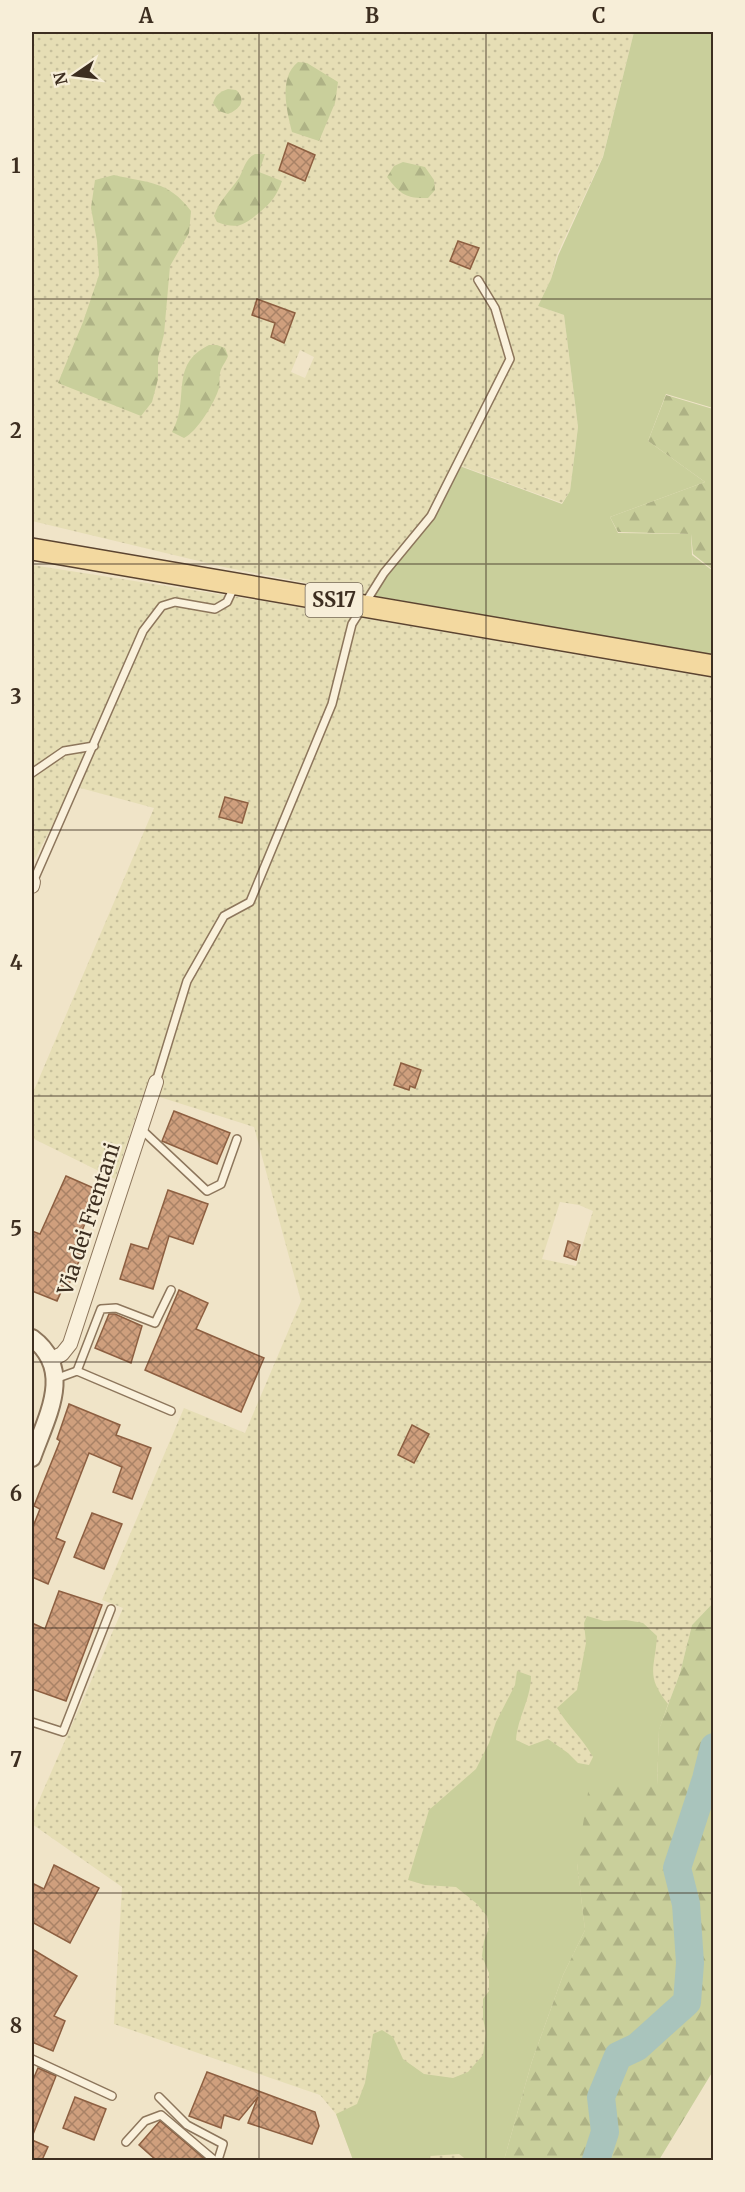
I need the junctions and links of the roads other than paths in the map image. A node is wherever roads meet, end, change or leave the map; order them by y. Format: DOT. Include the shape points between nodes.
graph roads {
  1 [pos="478,280"];
  2 [pos="32,549"];
  3 [pos="236,583"];
  4 [pos="363,605"];
  5 [pos="714,666"];
  6 [pos="94,746"];
  7 [pos="32,773"];
  8 [pos="32,884"];
  9 [pos="156,1082"];
  10 [pos="141,1129"];
  11 [pos="237,1139"];
  12 [pos="171,1290"];
  13 [pos="32,1338"];
  14 [pos="50,1360"];
  15 [pos="77,1371"];
  16 [pos="55,1378"];
  17 [pos="171,1411"];
  18 [pos="32,1458"];
  19 [pos="111,1609"];
  20 [pos="32,1722"];
  21 [pos="32,2059"];
  22 [pos="112,2096"];
  23 [pos="159,2097"];
  24 [pos="126,2142"];
  25 [pos="216,2160"];
  1 -- 4 [label="lane" via="495,308 510,359 431,516"];
  2 -- 3 [label="main road, SS17"];
  3 -- 4 [label="main road, SS17"];
  3 -- 6 [label="lane" via="227,602 215,609 175,602 162,606 143,631"];
  4 -- 5 [label="main road, SS17"];
  4 -- 9 [label="lane" via="352,624 332,704 250,903 224,916 187,981"];
  6 -- 7 [label="lane" via="63,751"];
  6 -- 8 [label="lane"];
  9 -- 10 [label="street, Via dei Frentani"];
  10 -- 11 [label="lane" via="207,1191 221,1184"];
  10 -- 14 [label="street, Via dei Frentani" via="70,1344"];
  12 -- 15 [label="lane" via="155,1323 116,1308 101,1310"];
  13 -- 14 [label="street"];
  14 -- 16 [label="street"];
  15 -- 16 [label="lane"];
  15 -- 17 [label="lane"];
  16 -- 18 [label="street" via="54,1396"];
  19 -- 20 [label="lane" via="63,1732"];
  21 -- 22 [label="lane"];
  23 -- 25 [label="lane" via="187,2125 223,2144"];
  24 -- 25 [label="lane" via="145,2121 161,2115"];
}
